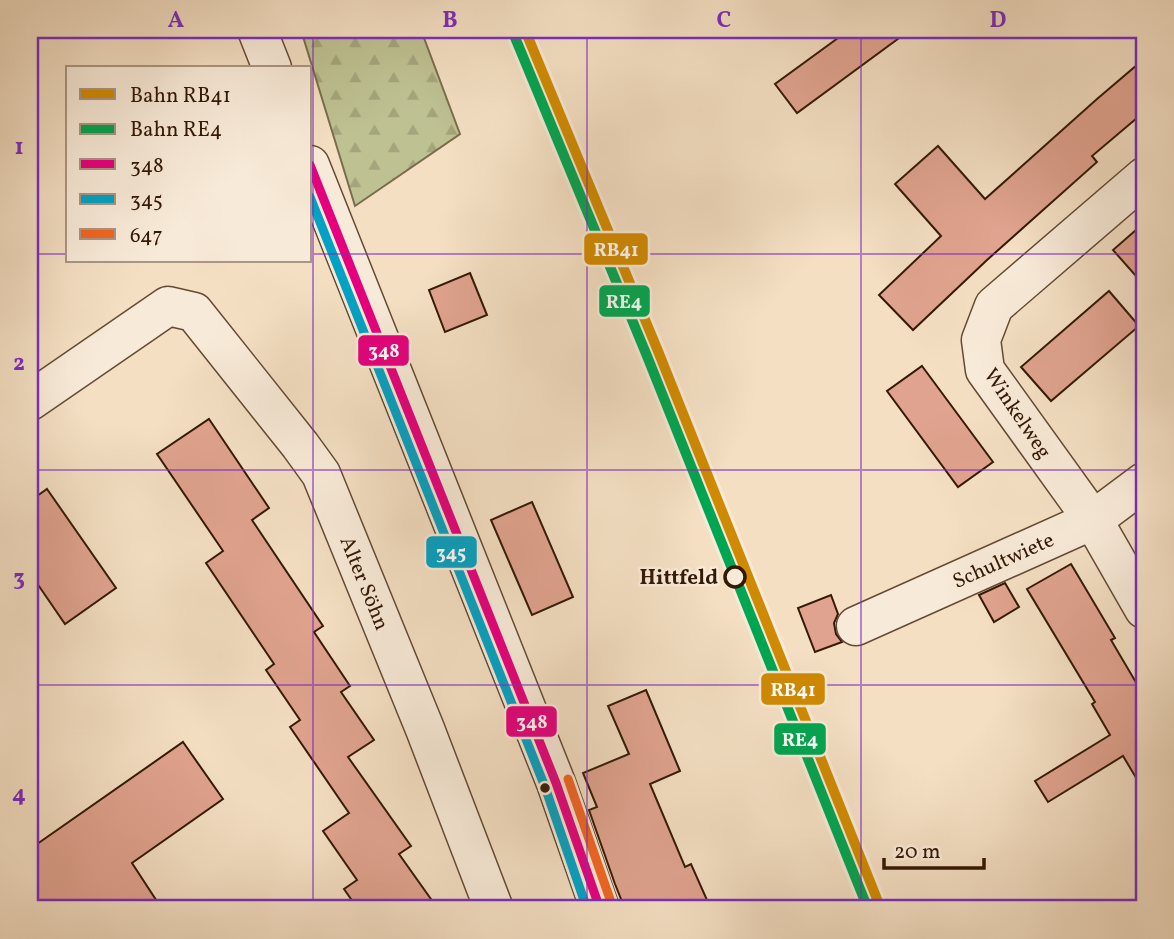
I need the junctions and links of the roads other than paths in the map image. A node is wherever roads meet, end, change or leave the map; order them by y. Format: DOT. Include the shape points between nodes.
graph roads {
  1 [pos="257,30"];
  2 [pos="271,66"];
  3 [pos="1144,177"];
  4 [pos="316,180"];
  5 [pos="30,401"];
  6 [pos="1144,482"];
  7 [pos="1093,520"];
  8 [pos="1144,609"];
  9 [pos="856,626"];
  10 [pos="494,909"];
  11 [pos="600,909"];
  1 -- 2 [label="street"];
  3 -- 7 [label="street, Winkelweg" via="994,306 981,340 985,370"];
  4 -- 11 [label="street" via="556,783"];
  5 -- 10 [label="street, Alter Söhn" via="167,306 194,312 321,474"];
  6 -- 7 [label="street, Schultwiete"];
  7 -- 8 [label="street, Winkelweg"];
  7 -- 9 [label="street, Schultwiete"];
}
